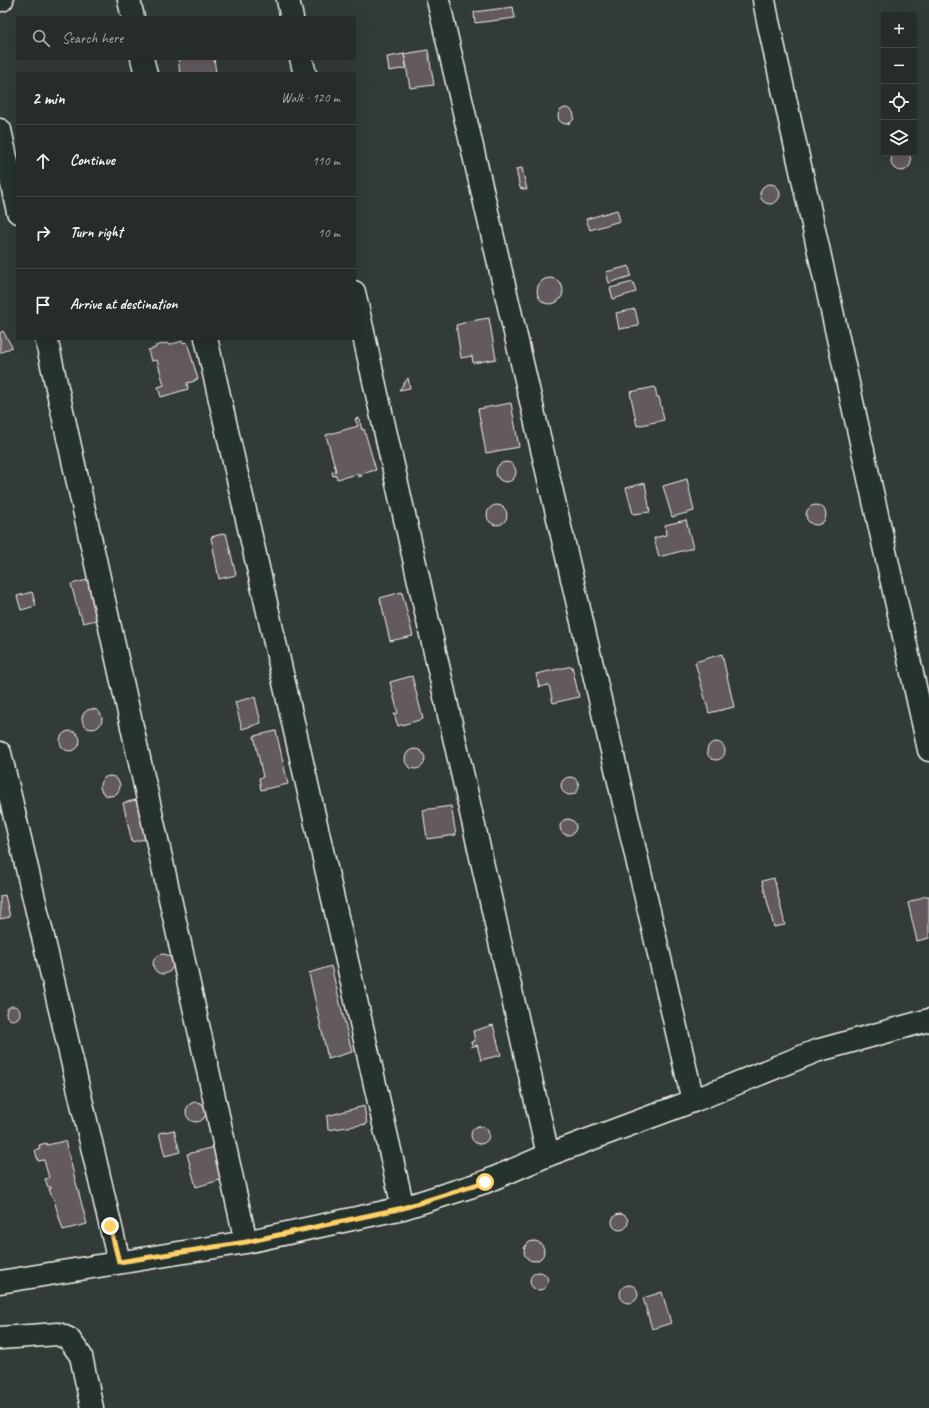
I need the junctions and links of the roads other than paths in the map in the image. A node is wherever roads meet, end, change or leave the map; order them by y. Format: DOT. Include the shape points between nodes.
graph roads {
  1 [pos="129,0"];
  2 [pos="288,0"];
  3 [pos="438,0"];
  4 [pos="764,0"];
  5 [pos="133,16"];
  6 [pos="292,16"];
  7 [pos="142,60"];
  8 [pos="302,60"];
  9 [pos="146,72"];
  10 [pos="304,72"];
  11 [pos="0,130"];
  12 [pos="16,203"];
  13 [pos="356,301"];
  14 [pos="46,340"];
  15 [pos="206,340"];
  16 [pos="929,750"];
  17 [pos="0,753"];
  18 [pos="929,1020"];
  19 [pos="693,1101"];
  20 [pos="548,1155"];
  21 [pos="403,1208"];
  22 [pos="246,1242"];
  23 [pos="119,1262"];
  24 [pos="0,1282"];
  25 [pos="0,1338"];
  26 [pos="92,1408"];
  1 -- 5 [label="street"];
  2 -- 6 [label="street"];
  3 -- 19 [label="street"];
  4 -- 16 [label="street"];
  7 -- 9 [label="street"];
  8 -- 10 [label="street"];
  11 -- 12 [label="street"];
  13 -- 20 [label="street"];
  14 -- 22 [label="street"];
  15 -- 21 [label="street"];
  17 -- 23 [label="street"];
  18 -- 19 [label="street" via="816,1051"];
  19 -- 20 [label="street"];
  20 -- 21 [label="street" via="485,1182"];
  21 -- 22 [label="street"];
  22 -- 23 [label="street"];
  23 -- 24 [label="street"];
  25 -- 26 [label="street" via="58,1334 69,1339 81,1356"];
}
